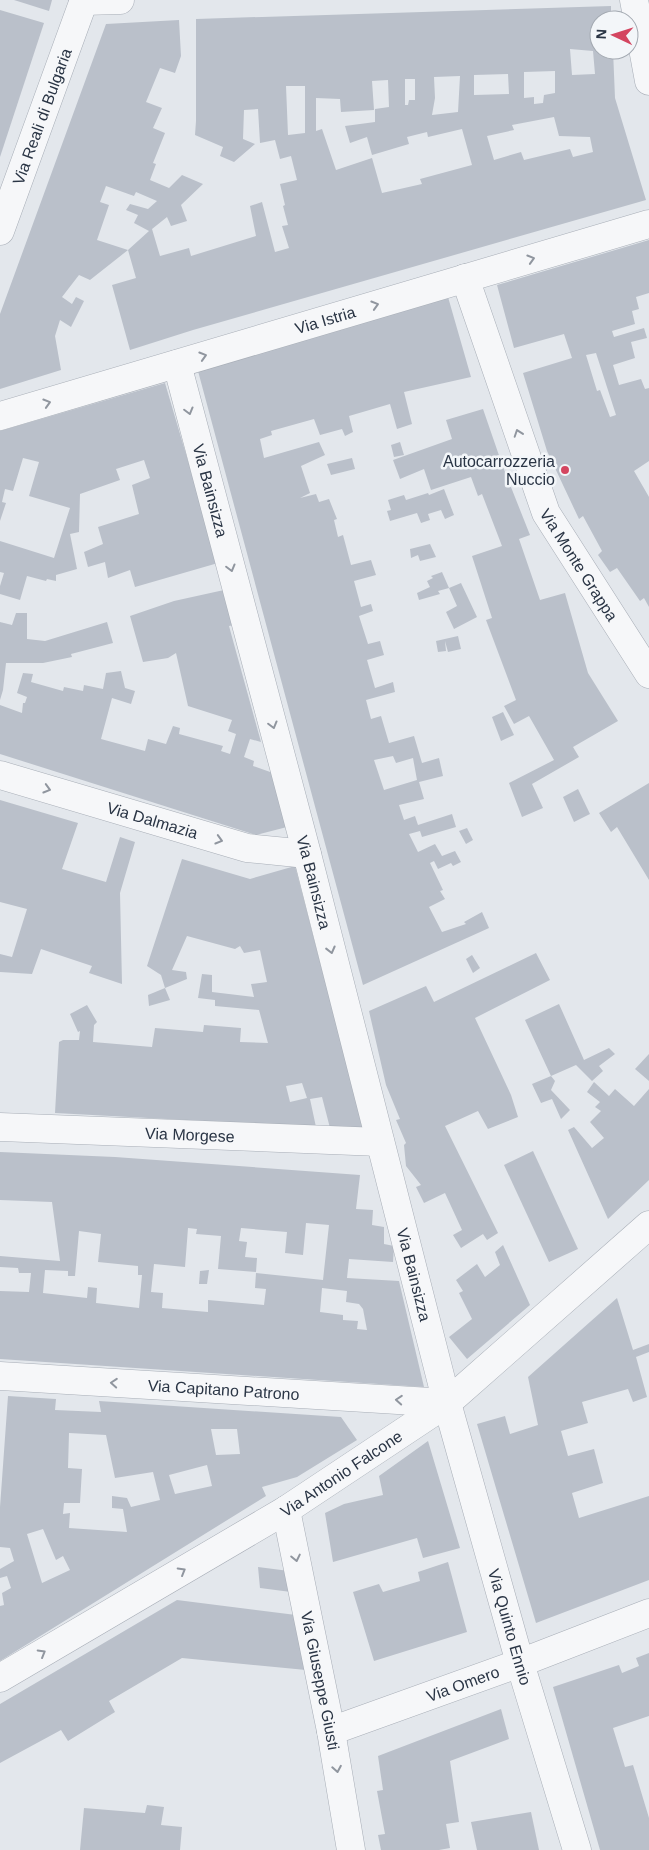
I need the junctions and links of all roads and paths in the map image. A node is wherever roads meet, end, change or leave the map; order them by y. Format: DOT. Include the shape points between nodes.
graph roads {
  1 [pos="120,0"];
  2 [pos="634,0"];
  3 [pos="84,1"];
  4 [pos="649,82"];
  5 [pos="649,224"];
  6 [pos="0,230"];
  7 [pos="466,278"];
  8 [pos="177,364"];
  9 [pos="0,416"];
  10 [pos="649,674"];
  11 [pos="0,775"];
  12 [pos="307,854"];
  13 [pos="0,1127"];
  14 [pos="380,1142"];
  15 [pos="649,1226"];
  16 [pos="0,1376"];
  17 [pos="447,1403"];
  18 [pos="286,1510"];
  19 [pos="649,1613"];
  20 [pos="520,1662"];
  21 [pos="0,1678"];
  22 [pos="331,1731"];
  23 [pos="351,1850"];
  24 [pos="576,1850"];
  1 -- 3 [label="street"];
  2 -- 4 [label="street"];
  3 -- 6 [label="street, Via Reali di Bulgaria"];
  7 -- 5 [label="street, Via Istria, one-way"];
  8 -- 7 [label="street, Via Istria, one-way"];
  10 -- 7 [label="street, Via Monte Grappa, one-way" via="546,513"];
  9 -- 8 [label="street, Via Istria, one-way"];
  8 -- 12 [label="street, Via Bainsizza, one-way"];
  11 -- 12 [label="street, Via Dalmazia, one-way" via="247,848"];
  12 -- 14 [label="street, Via Bainsizza, one-way"];
  13 -- 14 [label="street, Via Morgese"];
  14 -- 17 [label="street, Via Bainsizza"];
  15 -- 17 [label="street, Via Antonio Falcone"];
  17 -- 16 [label="street, Via Capitano Patrono, one-way"];
  17 -- 18 [label="street, Via Antonio Falcone"];
  17 -- 20 [label="street, Via Quinto Ennio"];
  21 -- 18 [label="street, Via Antonio Falcone, one-way"];
  18 -- 22 [label="street, Via Giuseppe Giusti, one-way"];
  19 -- 20 [label="street, Via Omero"];
  20 -- 22 [label="street, Via Omero"];
  20 -- 24 [label="street, Via Quinto Ennio"];
  22 -- 23 [label="street, Via Giuseppe Giusti, one-way"];
}
